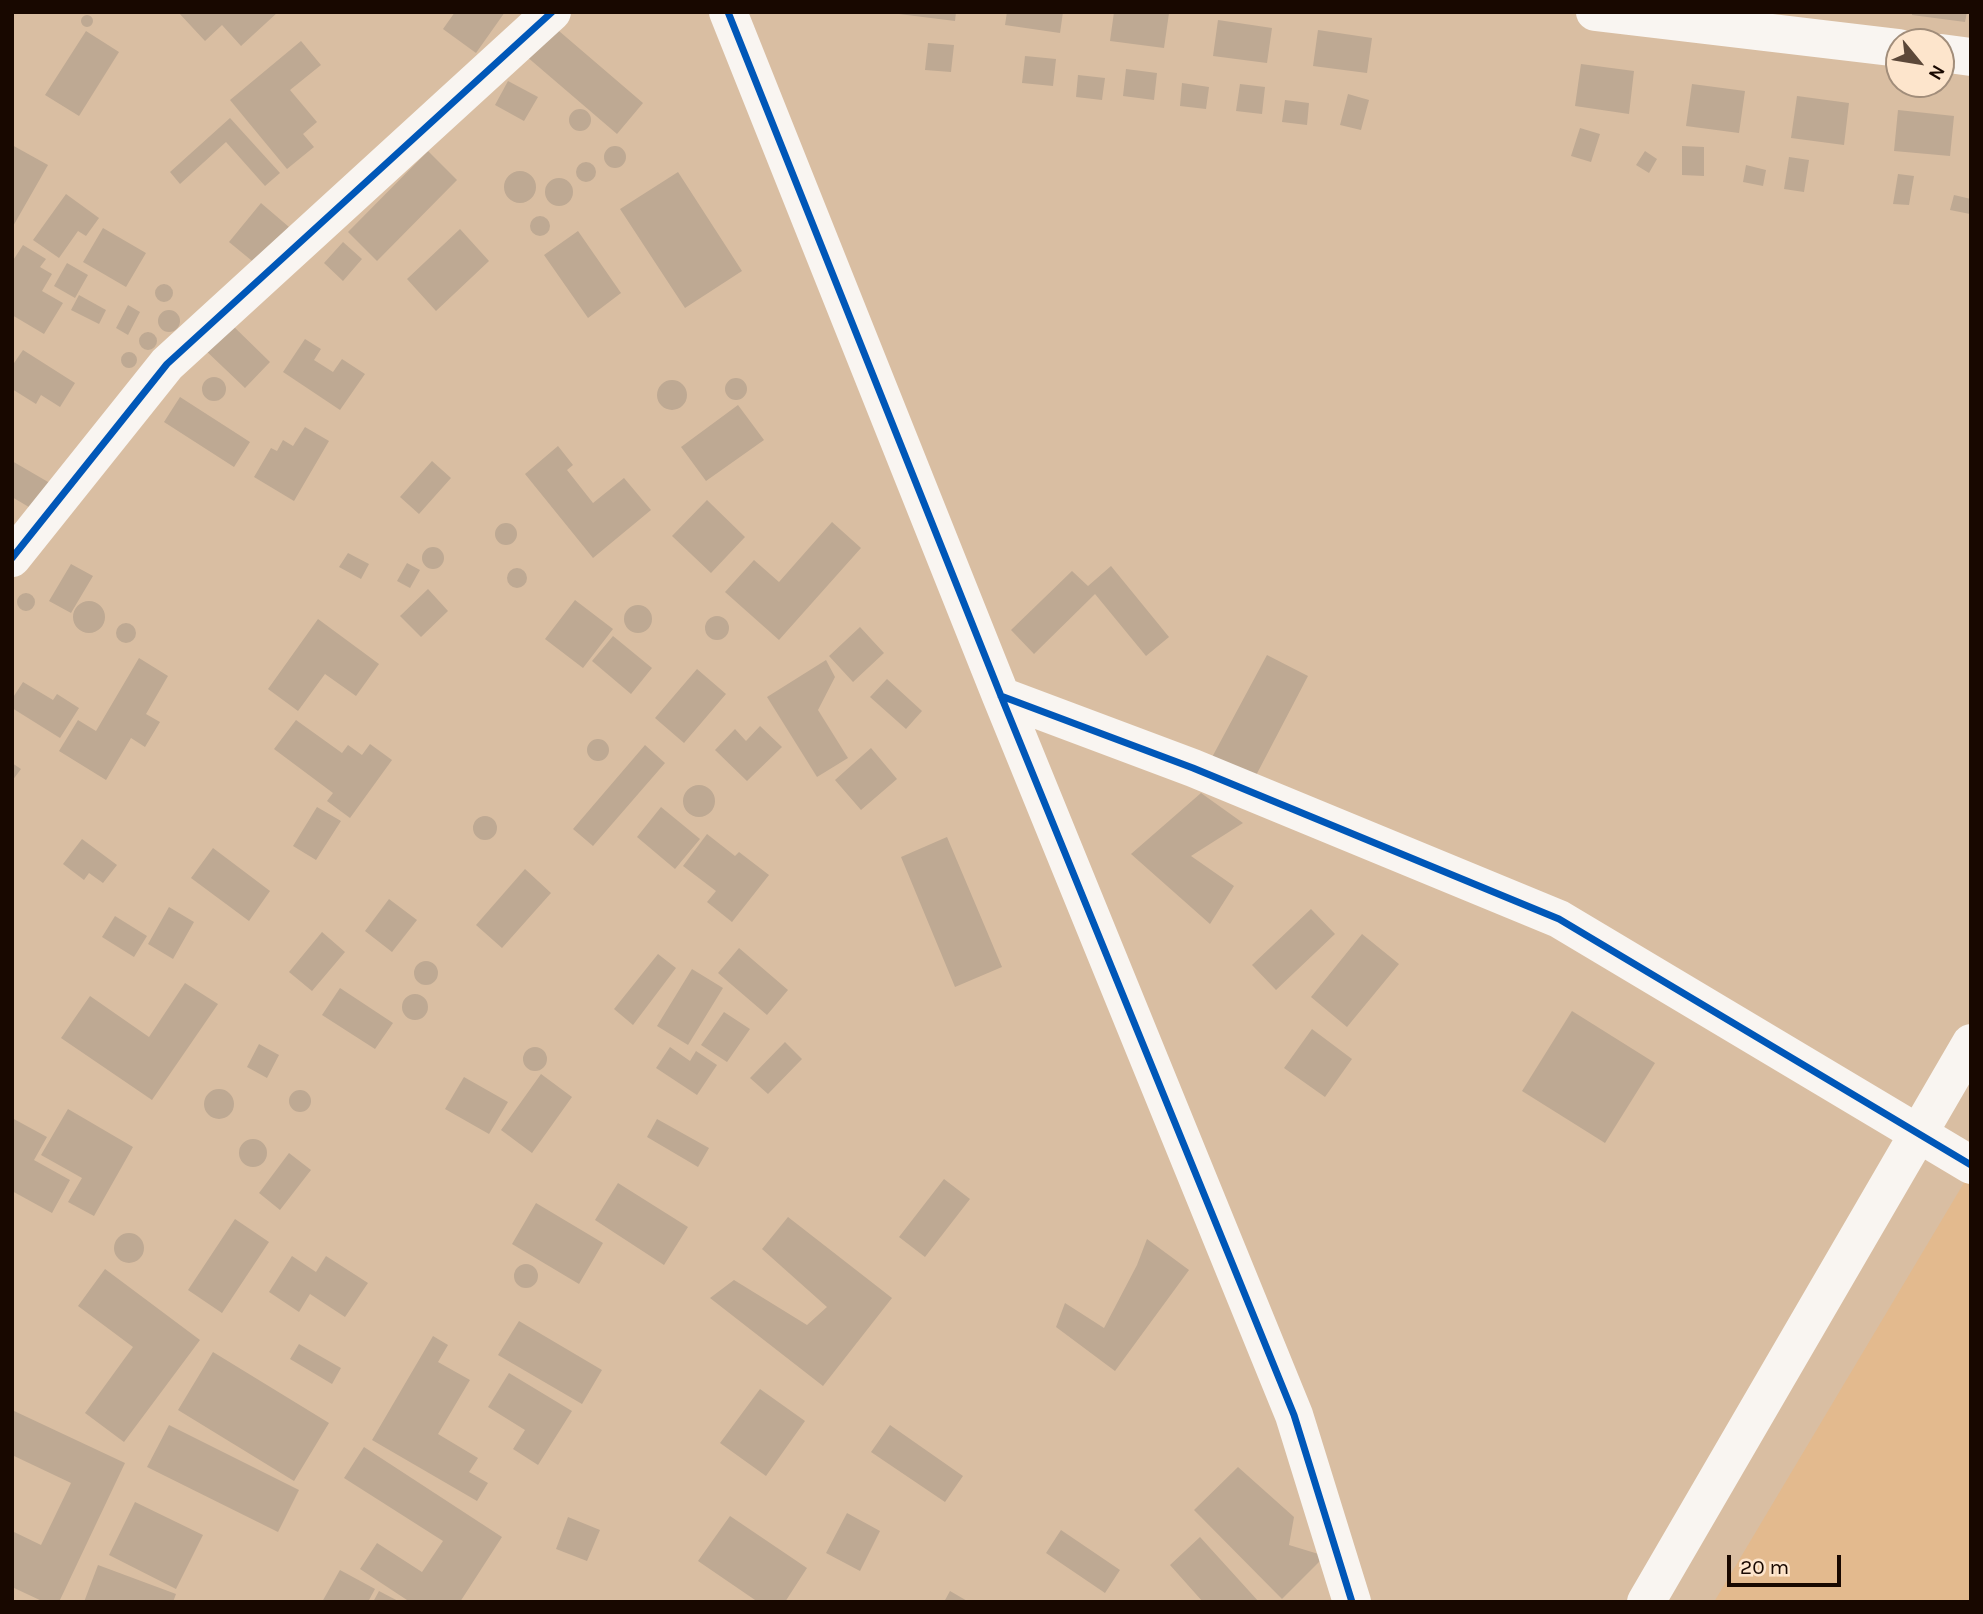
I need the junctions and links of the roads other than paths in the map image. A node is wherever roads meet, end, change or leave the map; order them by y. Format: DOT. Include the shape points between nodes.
graph roads {
  1 [pos="552,12"];
  2 [pos="728,12"];
  3 [pos="1595,12"];
  4 [pos="1885,46"];
  5 [pos="12,558"];
  6 [pos="1001,696"];
  7 [pos="1971,1043"];
  8 [pos="1917,1133"];
  9 [pos="1971,1166"];
  10 [pos="1352,1602"];
  11 [pos="1646,1602"];
  1 -- 5 [label="street" via="167,364"];
  2 -- 6 [label="street"];
  3 -- 4 [label="street"];
  6 -- 8 [label="street" via="1193,768 1559,919"];
  6 -- 10 [label="street" via="1294,1415"];
  7 -- 8 [label="street"];
  8 -- 9 [label="street"];
  8 -- 11 [label="street"];
}
